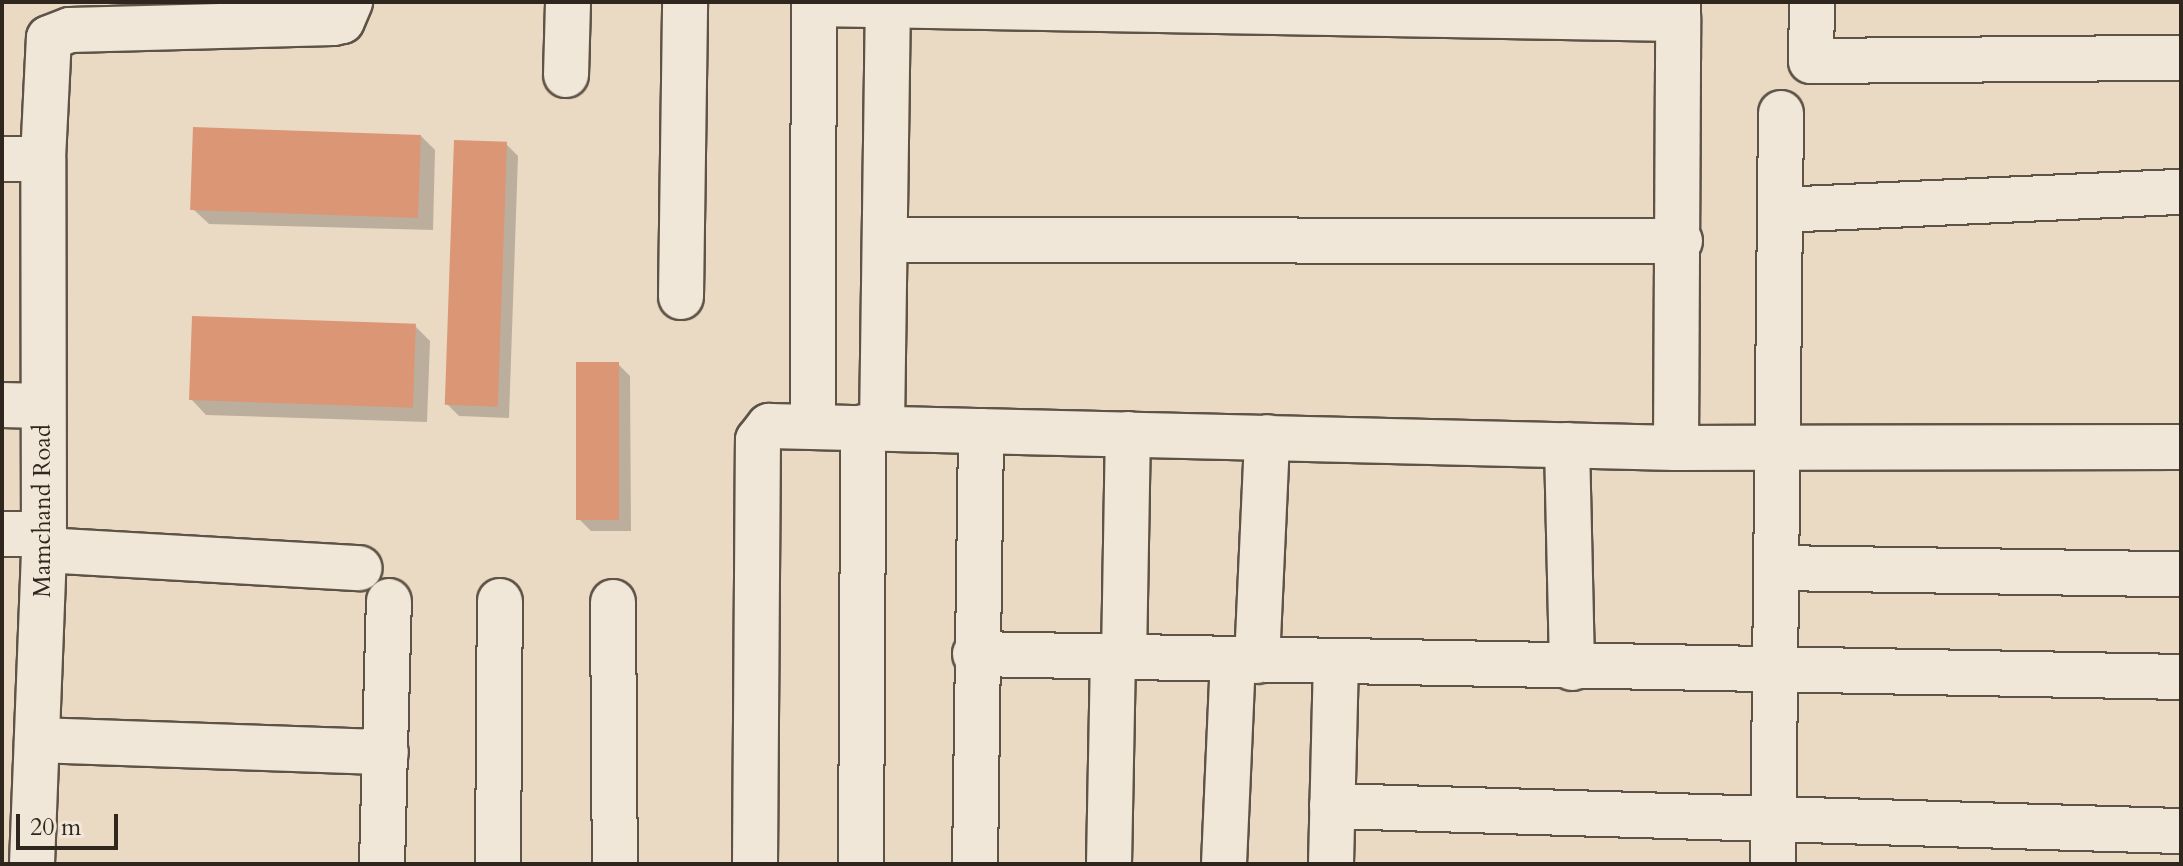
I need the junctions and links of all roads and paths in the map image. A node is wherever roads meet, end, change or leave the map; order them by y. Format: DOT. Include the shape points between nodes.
graph roads {
  1 [pos="568,2"];
  2 [pos="685,2"];
  3 [pos="1812,2"];
  4 [pos="814,3"];
  5 [pos="946,4"];
  6 [pos="888,6"];
  7 [pos="346,11"];
  8 [pos="1678,11"];
  9 [pos="220,14"];
  10 [pos="129,15"];
  11 [pos="58,16"];
  12 [pos="2181,58"];
  13 [pos="566,75"];
  14 [pos="1781,113"];
  15 [pos="23,159"];
  16 [pos="2181,192"];
  17 [pos="1780,210"];
  18 [pos="885,240"];
  19 [pos="1680,241"];
  20 [pos="681,297"];
  21 [pos="23,406"];
  22 [pos="813,426"];
  23 [pos="872,428"];
  24 [pos="981,431"];
  25 [pos="1128,434"];
  26 [pos="1267,437"];
  27 [pos="1567,445"];
  28 [pos="2181,447"];
  29 [pos="1676,448"];
  30 [pos="1778,449"];
  31 [pos="30,539"];
  32 [pos="359,568"];
  33 [pos="1777,568"];
  34 [pos="2181,574"];
  35 [pos="389,601"];
  36 [pos="500,601"];
  37 [pos="613,602"];
  38 [pos="975,654"];
  39 [pos="1119,658"];
  40 [pos="1245,661"];
  41 [pos="21,663"];
  42 [pos="1336,663"];
  43 [pos="1572,668"];
  44 [pos="1776,673"];
  45 [pos="2181,677"];
  46 [pos="37,740"];
  47 [pos="386,752"];
  48 [pos="18,799"];
  49 [pos="1332,806"];
  50 [pos="1773,820"];
  51 [pos="2181,831"];
  52 [pos="32,864"];
  53 [pos="382,864"];
  54 [pos="498,864"];
  55 [pos="615,864"];
  56 [pos="755,864"];
  57 [pos="861,864"];
  58 [pos="975,864"];
  59 [pos="1109,864"];
  60 [pos="1224,864"];
  61 [pos="1331,864"];
  62 [pos="1773,864"];
  1 -- 13 [label="street"];
  2 -- 20 [label="street"];
  3 -- 12 [label="street" via="1811,61"];
  4 -- 6 [label="street"];
  4 -- 22 [label="street"];
  5 -- 6 [label="street"];
  5 -- 8 [label="street"];
  6 -- 18 [label="street"];
  7 -- 9 [label="street"];
  8 -- 19 [label="street"];
  9 -- 10 [label="street"];
  10 -- 11 [label="street"];
  11 -- 15 [label="street, Mamchand Road"];
  14 -- 17 [label="street"];
  15 -- 21 [label="street, Mamchand Road"];
  16 -- 17 [label="street"];
  17 -- 30 [label="street"];
  18 -- 19 [label="street"];
  18 -- 23 [label="street"];
  19 -- 29 [label="street"];
  21 -- 31 [label="street, Mamchand Road"];
  22 -- 23 [label="street"];
  22 -- 56 [label="street" via="769,426 758,440"];
  23 -- 24 [label="street"];
  23 -- 57 [label="street"];
  24 -- 25 [label="street"];
  24 -- 38 [label="street"];
  25 -- 26 [label="street"];
  25 -- 39 [label="street"];
  26 -- 27 [label="street"];
  26 -- 40 [label="street"];
  27 -- 29 [label="street"];
  27 -- 43 [label="street"];
  28 -- 30 [label="street"];
  29 -- 30 [label="street"];
  30 -- 33 [label="street"];
  31 -- 32 [label="street"];
  31 -- 41 [label="street, Mamchand Road"];
  33 -- 34 [label="street"];
  33 -- 44 [label="street"];
  35 -- 47 [label="street"];
  36 -- 54 [label="street"];
  37 -- 55 [label="street"];
  38 -- 39 [label="street"];
  38 -- 58 [label="street"];
  39 -- 40 [label="street"];
  39 -- 59 [label="street"];
  40 -- 42 [label="street"];
  40 -- 60 [label="street"];
  41 -- 46 [label="street, Mamchand Road"];
  42 -- 43 [label="street"];
  42 -- 49 [label="street"];
  43 -- 44 [label="street"];
  44 -- 45 [label="street"];
  44 -- 50 [label="street"];
  46 -- 47 [label="street"];
  46 -- 48 [label="street, Mamchand Road"];
  47 -- 53 [label="street"];
  48 -- 52 [label="street, Mamchand Road"];
  49 -- 50 [label="street"];
  49 -- 61 [label="street"];
  50 -- 51 [label="street"];
  50 -- 62 [label="street"];
}
